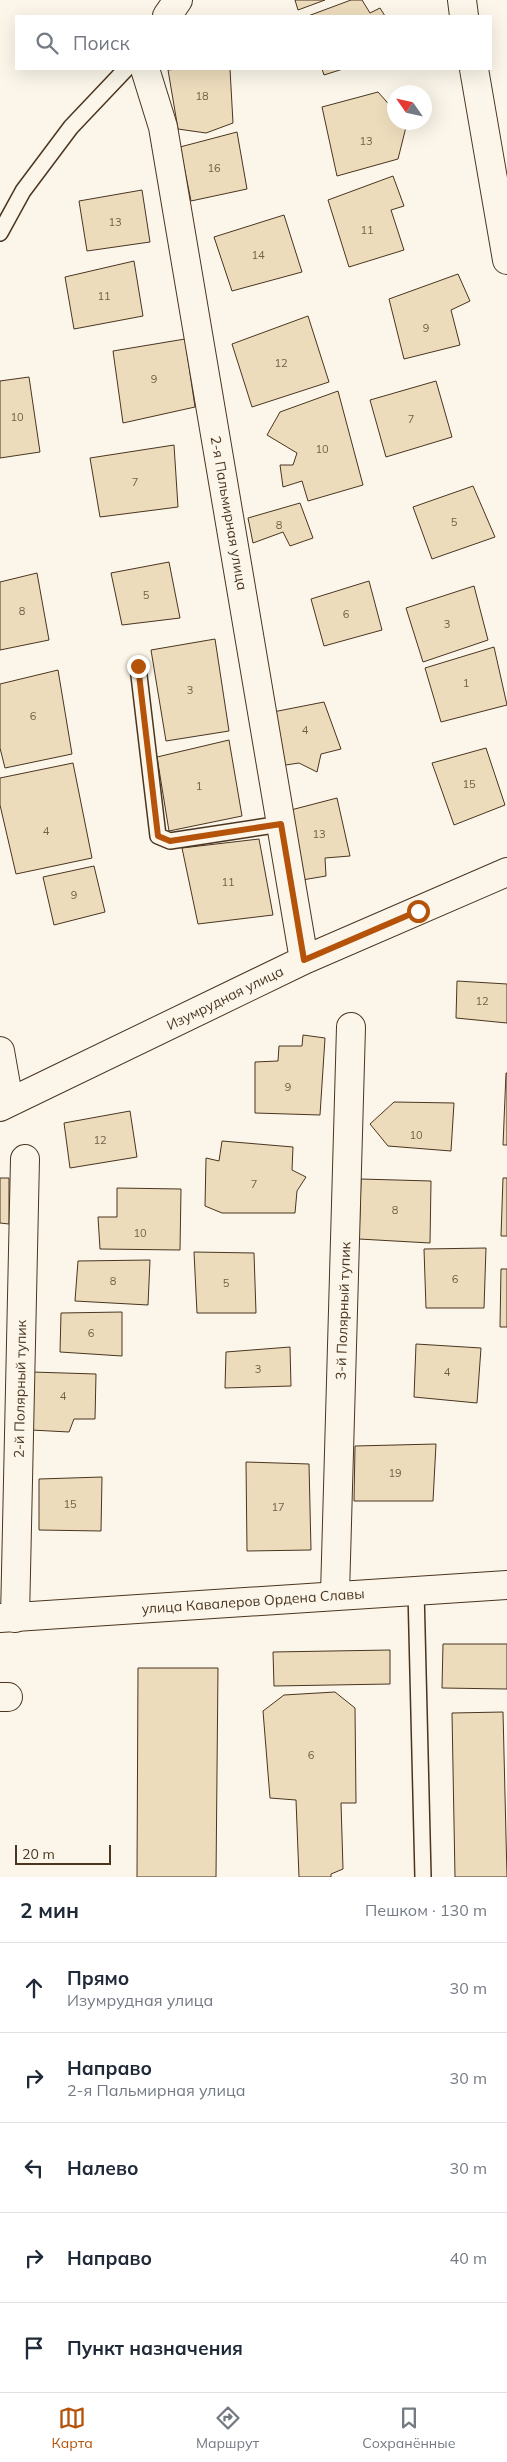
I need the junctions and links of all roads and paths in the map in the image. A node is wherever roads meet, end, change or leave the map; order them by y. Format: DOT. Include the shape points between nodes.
graph roads {
  1 [pos="178,0"];
  2 [pos="462,0"];
  3 [pos="168,15"];
  4 [pos="464,15"];
  5 [pos="125,70"];
  6 [pos="145,70"];
  7 [pos="474,70"];
  8 [pos="0,233"];
  9 [pos="507,260"];
  10 [pos="138,666"];
  11 [pos="281,824"];
  12 [pos="507,872"];
  13 [pos="304,960"];
  14 [pos="351,1027"];
  15 [pos="0,1052"];
  16 [pos="4,1104"];
  17 [pos="25,1160"];
  18 [pos="507,1585"];
  19 [pos="416,1590"];
  20 [pos="336,1594"];
  21 [pos="8,1618"];
  22 [pos="424,1877"];
  1 -- 3 [label="street"];
  2 -- 4 [label="street"];
  5 -- 8 [label="lane" via="71,127 23,191"];
  6 -- 11 [label="street, 2-я Пальмирная улица" via="163,127"];
  7 -- 9 [label="street"];
  10 -- 11 [label="lane" via="158,836 170,841"];
  11 -- 13 [label="street, 2-я Пальмирная улица"];
  12 -- 13 [label="street, Изумрудная улица"];
  13 -- 16 [label="street, Изумрудная улица"];
  14 -- 20 [label="street, 3-й Полярный тупик"];
  15 -- 16 [label="street"];
  17 -- 21 [label="street, 2-й Полярный тупик"];
  18 -- 19 [label="street, улица Кавалеров Ордена Славы"];
  19 -- 20 [label="street, улица Кавалеров Ордена Славы"];
  19 -- 22 [label="lane"];
  20 -- 21 [label="street, улица Кавалеров Ордена Славы"];
}
